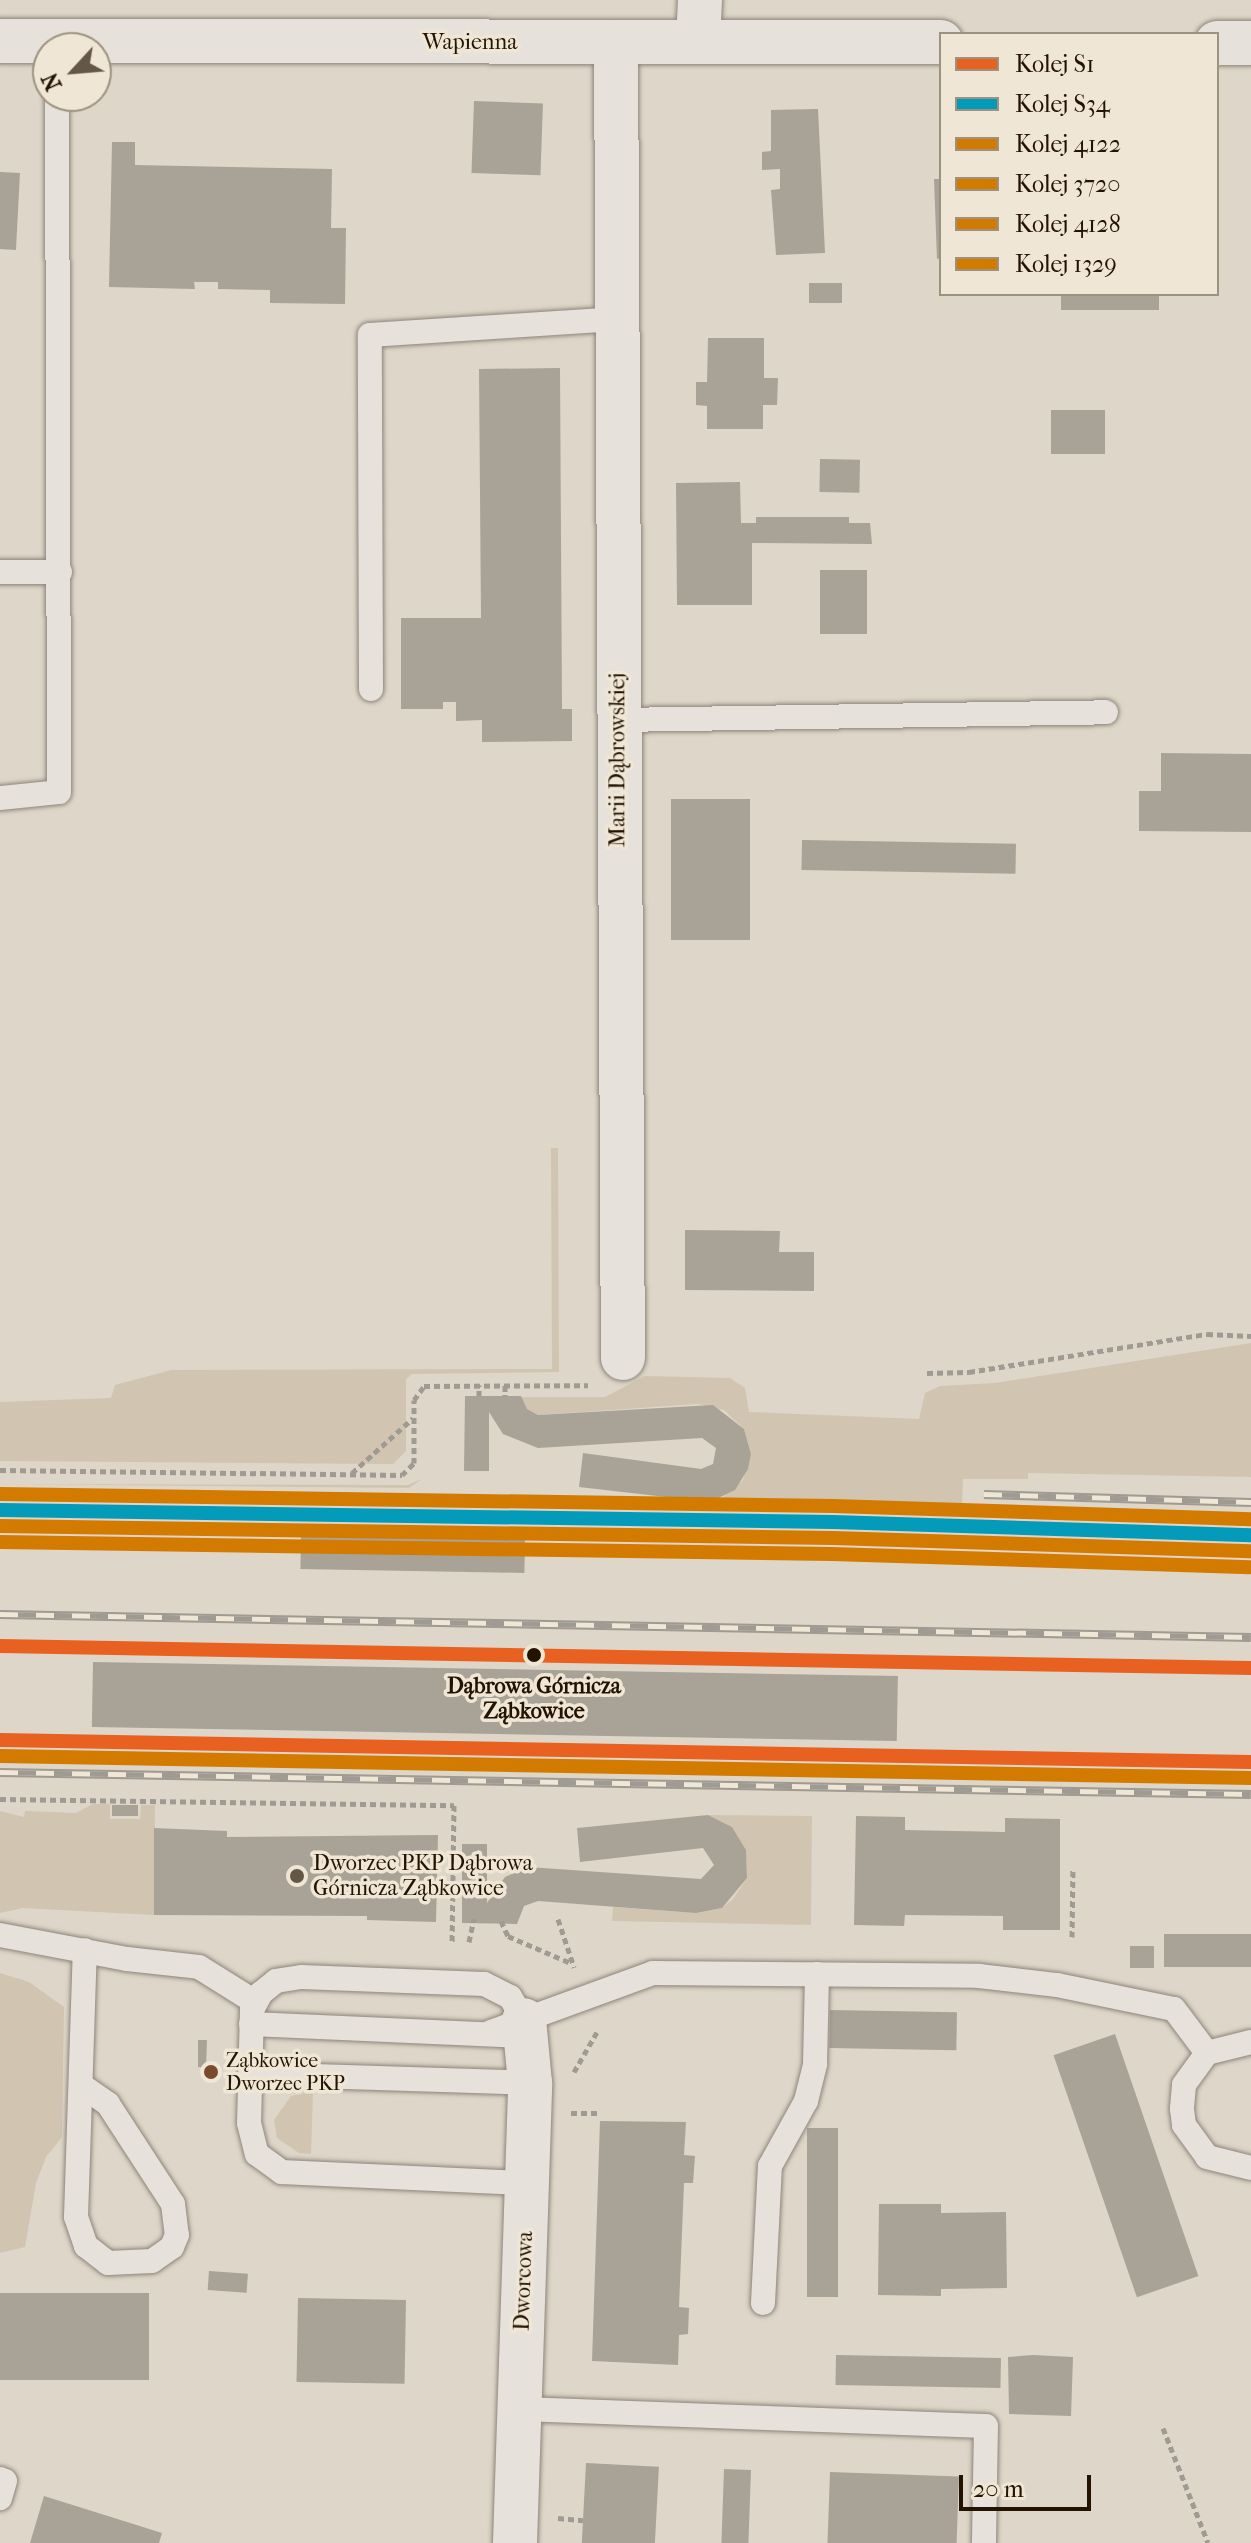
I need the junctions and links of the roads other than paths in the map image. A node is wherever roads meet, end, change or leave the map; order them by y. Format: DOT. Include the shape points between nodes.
graph roads {
  1 [pos="699,21"];
  2 [pos="0,41"];
  3 [pos="616,42"];
  4 [pos="939,42"];
  5 [pos="32,43"];
  6 [pos="1219,43"];
  7 [pos="1251,43"];
  8 [pos="112,45"];
  9 [pos="57,112"];
  10 [pos="615,319"];
  11 [pos="0,572"];
  12 [pos="60,572"];
  13 [pos="371,689"];
  14 [pos="1106,712"];
  15 [pos="617,720"];
  16 [pos="0,798"];
  17 [pos="623,1358"];
  18 [pos="0,1935"];
  19 [pos="85,1950"];
  20 [pos="817,1974"];
  21 [pos="253,2013"];
  22 [pos="1251,2042"];
  23 [pos="519,2046"];
  24 [pos="1207,2053"];
  25 [pos="250,2074"];
  26 [pos="81,2085"];
  27 [pos="1251,2168"];
  28 [pos="527,2183"];
  29 [pos="763,2303"];
  30 [pos="520,2409"];
  31 [pos="0,2479"];
  32 [pos="0,2498"];
  33 [pos="515,2543"];
  34 [pos="984,2543"];
  1 -- 3 [label="street, Wapienna"];
  1 -- 4 [label="street, Wapienna"];
  2 -- 5 [label="street, Wapienna"];
  3 -- 8 [label="street, Wapienna"];
  3 -- 10 [label="street, Marii Dąbrowskiej"];
  6 -- 7 [label="street"];
  9 -- 12 [label="lane"];
  10 -- 13 [label="lane" via="370,335"];
  10 -- 15 [label="street, Marii Dąbrowskiej"];
  11 -- 12 [label="lane"];
  12 -- 16 [label="lane" via="59,792"];
  14 -- 15 [label="lane"];
  15 -- 17 [label="street, Marii Dąbrowskiej"];
  18 -- 19 [label="lane"];
  19 -- 21 [label="lane" via="209,1969"];
  19 -- 26 [label="lane"];
  20 -- 23 [label="lane" via="653,1973"];
  20 -- 24 [label="lane" via="979,1976 1063,1986 1174,2009"];
  20 -- 29 [label="lane" via="815,2064 806,2101 770,2166"];
  21 -- 23 [label="lane"];
  21 -- 23 [label="lane" via="266,1986 286,1978 463,1981 502,1990"];
  21 -- 25 [label="lane"];
  22 -- 24 [label="lane"];
  23 -- 25 [label="lane"];
  23 -- 28 [label="street, Dworcowa"];
  24 -- 27 [label="lane" via="1184,2085 1184,2125 1207,2157"];
  25 -- 28 [label="lane" via="252,2145 273,2169 310,2176"];
  26 -- 26 [label="lane" via="80,2233 86,2246 108,2263 152,2261 172,2247 177,2235 173,2204 108,2104"];
  28 -- 30 [label="street, Dworcowa"];
  30 -- 33 [label="street, Dworcowa"];
  30 -- 34 [label="lane" via="986,2426"];
  31 -- 32 [label="lane" via="5,2481"];
}
